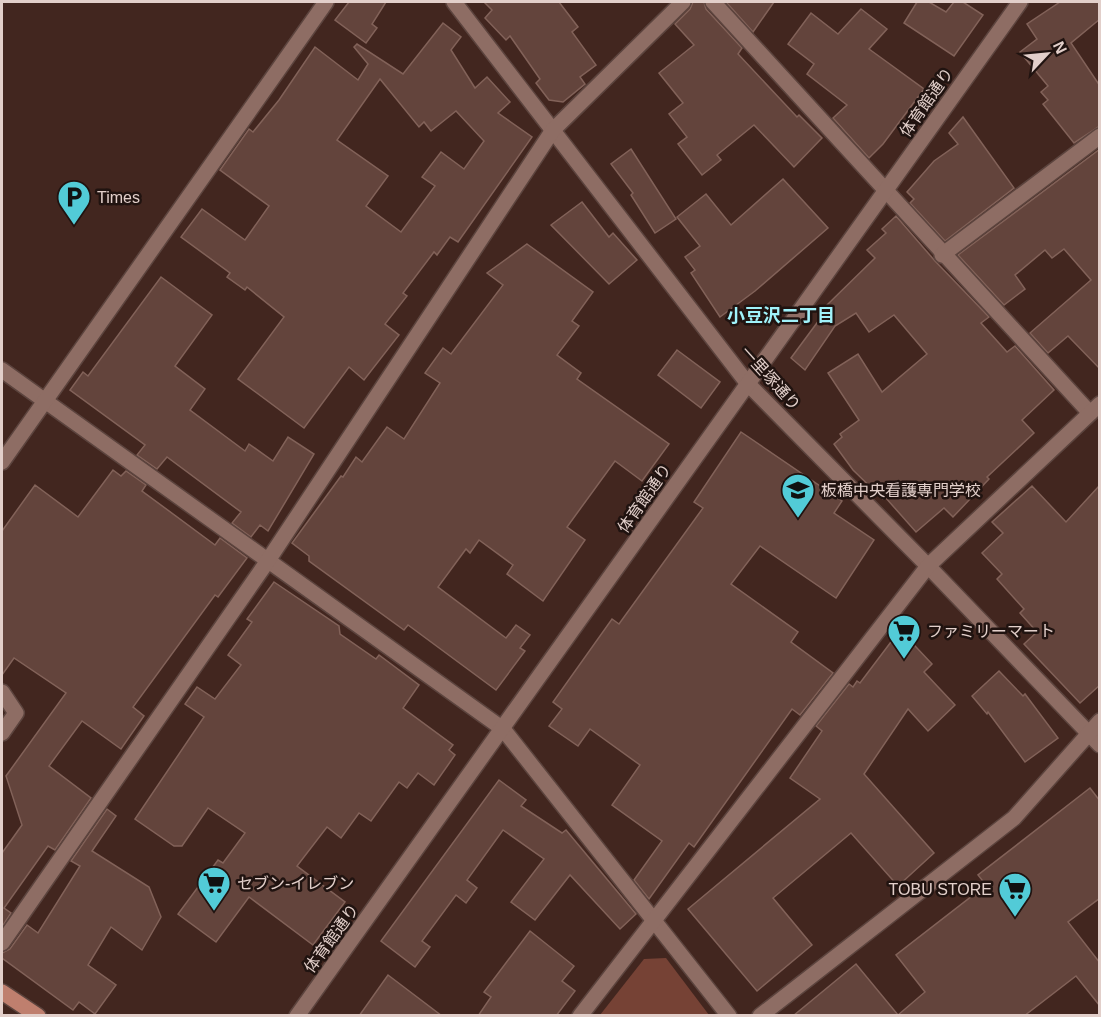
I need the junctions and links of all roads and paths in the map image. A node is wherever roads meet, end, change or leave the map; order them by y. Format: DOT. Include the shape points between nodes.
graph roads {
  1 [pos="326,2"];
  2 [pos="454,2"];
  3 [pos="683,2"];
  4 [pos="713,2"];
  5 [pos="1020,2"];
  6 [pos="554,130"];
  7 [pos="1100,136"];
  8 [pos="884,191"];
  9 [pos="942,255"];
  10 [pos="2,370"];
  11 [pos="747,384"];
  12 [pos="44,402"];
  13 [pos="1095,408"];
  14 [pos="2,462"];
  15 [pos="267,562"];
  16 [pos="928,566"];
  17 [pos="2,692"];
  18 [pos="1094,727"];
  19 [pos="503,729"];
  20 [pos="2,733"];
  21 [pos="1100,745"];
  22 [pos="656,921"];
  23 [pos="2,944"];
  24 [pos="2,992"];
  25 [pos="38,1016"];
  26 [pos="297,1016"];
  27 [pos="580,1016"];
  28 [pos="729,1016"];
  29 [pos="760,1016"];
  1 -- 12 [label="street"];
  2 -- 6 [label="street, 一里塚通り"];
  3 -- 6 [label="street"];
  4 -- 8 [label="street"];
  5 -- 8 [label="street, 体育館通り"];
  6 -- 11 [label="street, 一里塚通り"];
  6 -- 15 [label="street"];
  7 -- 9 [label="street"];
  8 -- 9 [label="street"];
  8 -- 11 [label="street, 体育館通り"];
  9 -- 13 [label="street"];
  10 -- 12 [label="street"];
  11 -- 16 [label="street, 一里塚通り"];
  11 -- 19 [label="street, 体育館通り"];
  12 -- 14 [label="street"];
  12 -- 15 [label="street"];
  13 -- 16 [label="street"];
  15 -- 19 [label="street"];
  15 -- 23 [label="street"];
  16 -- 18 [label="street, 一里塚通り"];
  16 -- 22 [label="street"];
  17 -- 20 [label="street" via="16,712"];
  18 -- 21 [label="street, 一里塚通り"];
  18 -- 29 [label="street" via="1014,818"];
  19 -- 22 [label="street"];
  19 -- 26 [label="street, 体育館通り"];
  22 -- 27 [label="street"];
  22 -- 28 [label="street"];
  24 -- 25 [label="main road"];
}
